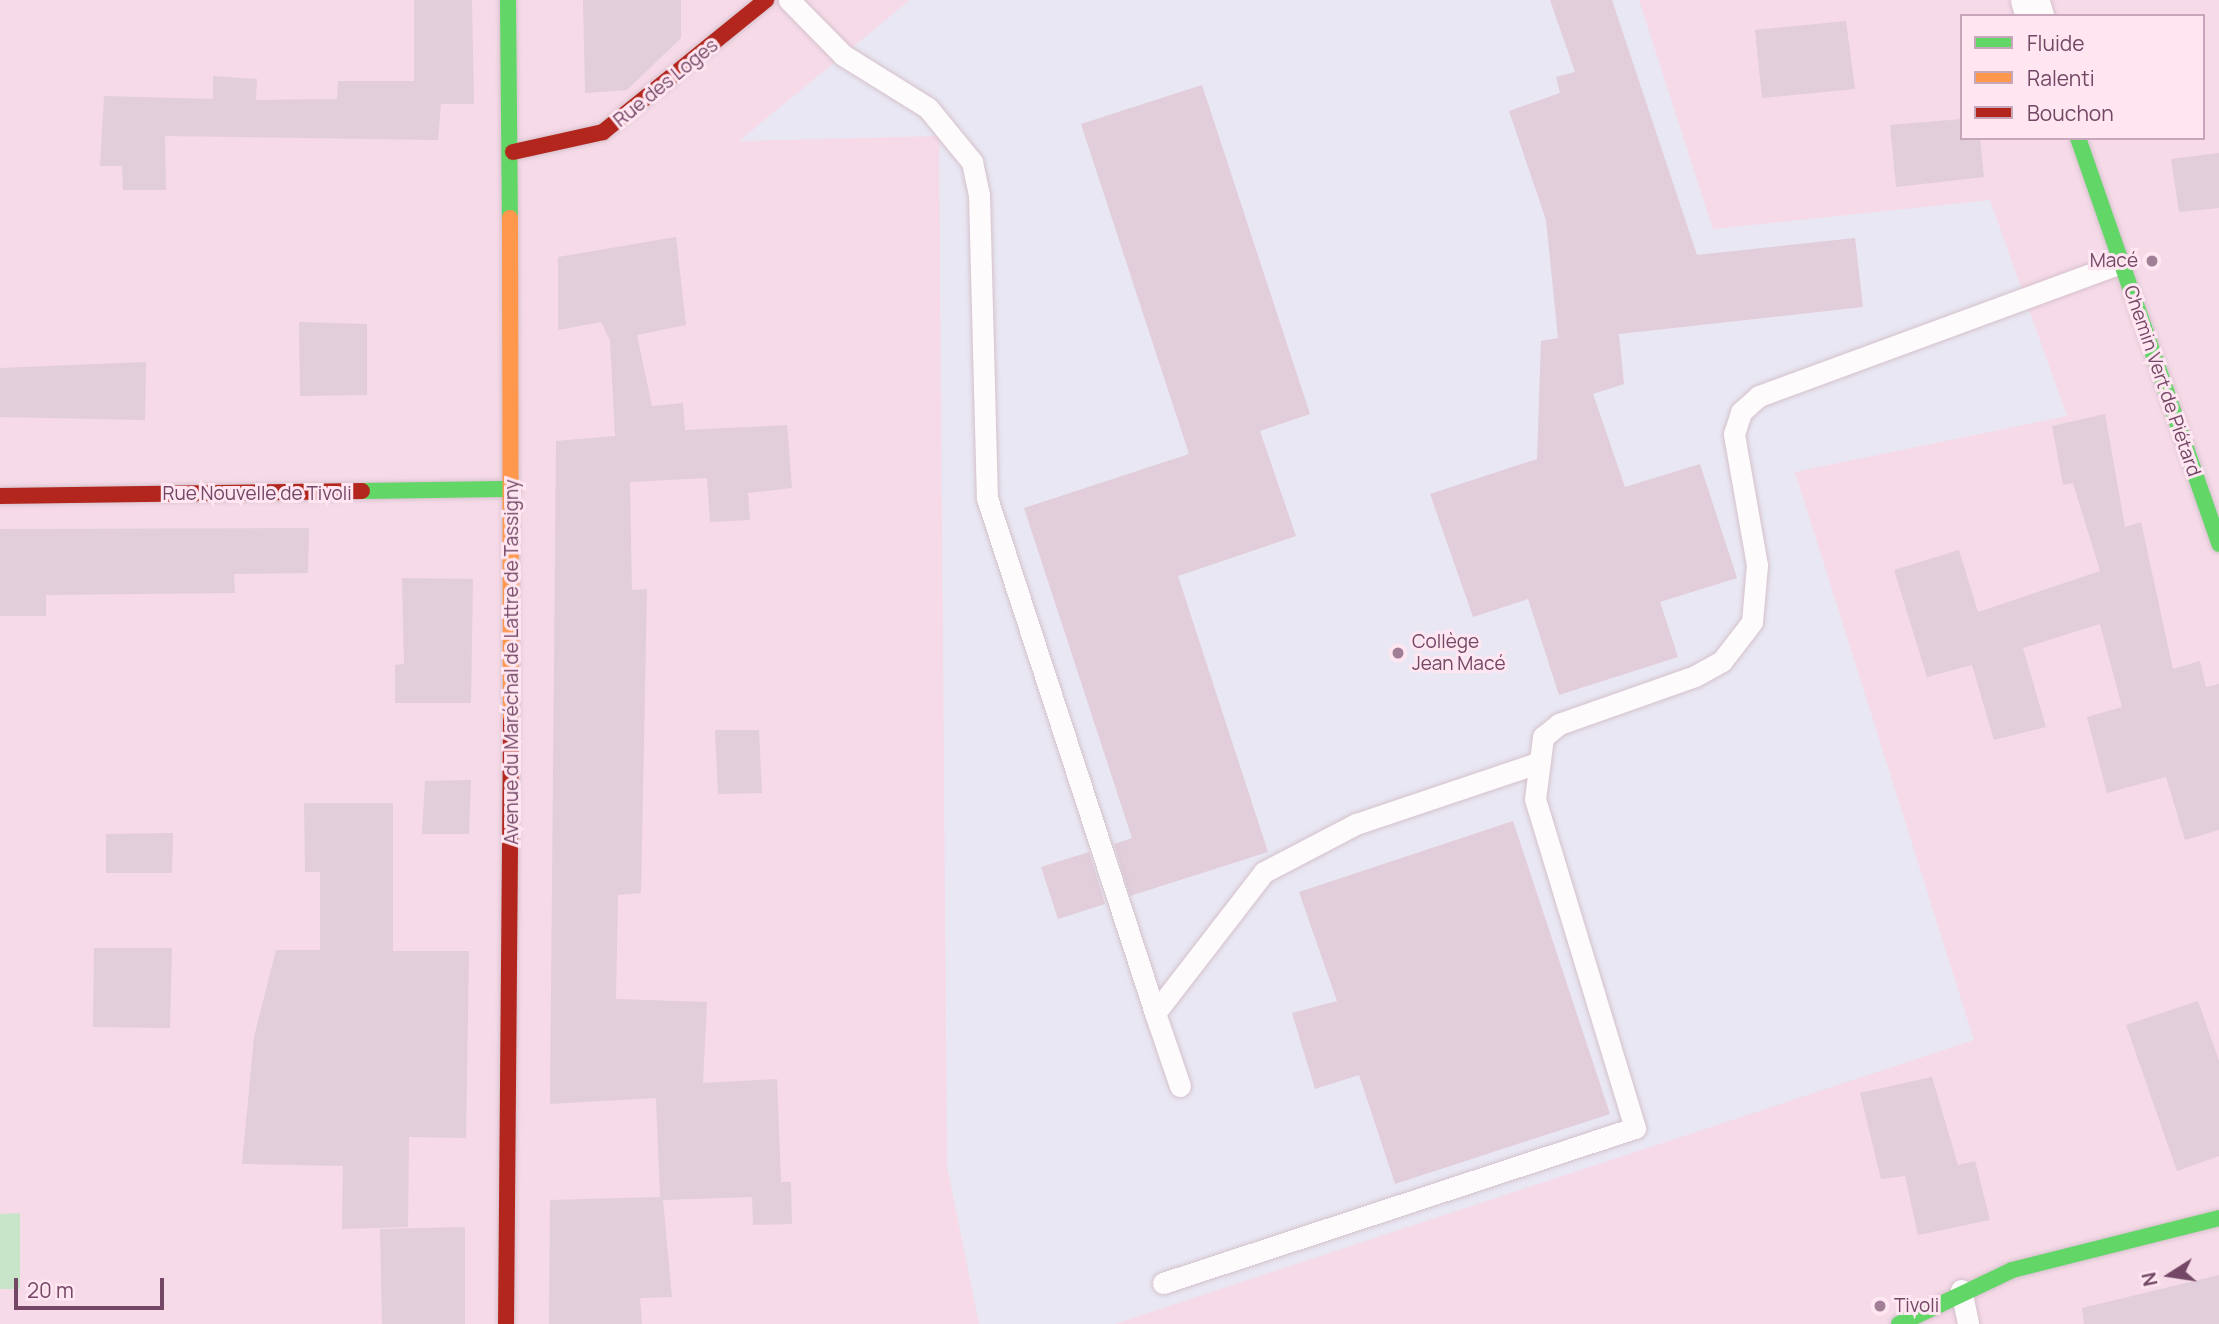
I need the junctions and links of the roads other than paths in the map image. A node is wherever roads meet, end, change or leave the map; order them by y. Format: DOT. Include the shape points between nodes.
graph roads {
  1 [pos="508,0"];
  2 [pos="766,0"];
  3 [pos="789,0"];
  4 [pos="2079,140"];
  5 [pos="513,152"];
  6 [pos="2121,263"];
  7 [pos="513,489"];
  8 [pos="0,496"];
  9 [pos="2219,544"];
  10 [pos="1536,763"];
  11 [pos="1155,1013"];
  12 [pos="1180,1086"];
  13 [pos="2219,1218"];
  14 [pos="1163,1283"];
  15 [pos="1961,1290"];
  16 [pos="506,1324"];
  17 [pos="1899,1324"];
  18 [pos="1968,1324"];
  1 -- 5 [label="street, Avenue du Maréchal de Lattre de Tassigny"];
  2 -- 5 [label="street, Rue des Loges" via="603,132"];
  3 -- 11 [label="lane" via="843,55 928,108 972,162 979,195 987,498"];
  4 -- 6 [label="street, Chemin Vert de Piétard"];
  5 -- 7 [label="street, Avenue du Maréchal de Lattre de Tassigny"];
  6 -- 9 [label="street, Chemin Vert de Piétard"];
  6 -- 10 [label="lane" via="1759,396 1741,412 1734,434 1757,565 1752,622 1722,661 1695,676 1559,724 1543,737"];
  7 -- 8 [label="street, Rue Nouvelle de Tivoli"];
  7 -- 16 [label="street, Avenue du Maréchal de Lattre de Tassigny"];
  10 -- 11 [label="lane" via="1356,824 1264,872"];
  10 -- 14 [label="lane" via="1535,799 1547,851 1635,1128"];
  11 -- 12 [label="lane"];
  13 -- 15 [label="street" via="2012,1270"];
  15 -- 17 [label="street"];
  15 -- 18 [label="lane"];
}
